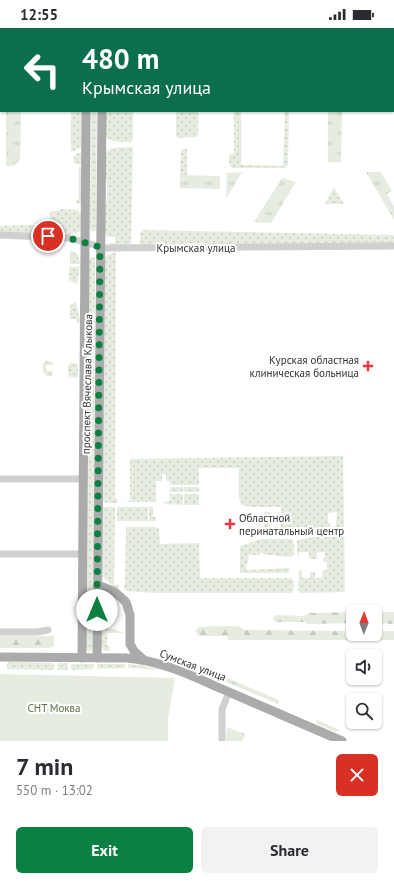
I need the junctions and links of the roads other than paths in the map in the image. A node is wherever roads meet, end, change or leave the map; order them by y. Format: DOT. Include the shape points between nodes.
graph roads {
  1 [pos="86,112"];
  2 [pos="102,112"];
  3 [pos="86,232"];
  4 [pos="100,233"];
  5 [pos="0,235"];
  6 [pos="85,243"];
  7 [pos="394,246"];
  8 [pos="100,247"];
  9 [pos="85,260"];
  10 [pos="100,260"];
  11 [pos="0,479"];
  12 [pos="84,479"];
  13 [pos="0,554"];
  14 [pos="83,554"];
  15 [pos="98,585"];
  16 [pos="97,597"];
  17 [pos="82,598"];
  18 [pos="48,630"];
  19 [pos="0,632"];
  20 [pos="0,657"];
  21 [pos="82,658"];
  22 [pos="97,658"];
  23 [pos="144,660"];
  24 [pos="229,692"];
  25 [pos="222,741"];
  26 [pos="342,741"];
  1 -- 3 [label="main road, проспект Вячеслава Клыкова"];
  2 -- 4 [label="main road, проспект Вячеслава Клыкова"];
  3 -- 4 [label="main road" via="88,238 94,239"];
  3 -- 6 [label="main road, проспект Вячеслава Клыкова"];
  4 -- 8 [label="main road, проспект Вячеслава Клыкова"];
  5 -- 6 [label="street, Крымская улица" via="69,238"];
  6 -- 8 [label="street, Крымская улица"];
  6 -- 9 [label="main road, проспект Вячеслава Клыкова"];
  7 -- 8 [label="street, Крымская улица"];
  8 -- 10 [label="main road, проспект Вячеслава Клыкова"];
  9 -- 10 [label="main road" via="88,254 93,252 98,254"];
  9 -- 12 [label="main road, проспект Вячеслава Клыкова"];
  10 -- 15 [label="main road, проспект Вячеслава Клыкова"];
  11 -- 12 [label="street"];
  12 -- 14 [label="main road, проспект Вячеслава Клыкова"];
  13 -- 14 [label="street"];
  14 -- 17 [label="main road, проспект Вячеслава Клыкова"];
  15 -- 16 [label="main road, проспект Вячеслава Клыкова"];
  15 -- 23 [label="main road" via="115,592 126,602 130,615 130,644"];
  16 -- 17 [label="main road" via="94,603 89,605"];
  16 -- 22 [label="main road, проспект Вячеслава Клыкова"];
  17 -- 21 [label="main road, проспект Вячеслава Клыкова"];
  18 -- 19 [label="street"];
  20 -- 21 [label="main road, Сумская улица"];
  21 -- 22 [label="main road, Сумская улица"];
  22 -- 23 [label="main road, Сумская улица"];
  23 -- 24 [label="main road, Сумская улица" via="167,666"];
  24 -- 25 [label="street" via="222,709"];
  24 -- 26 [label="main road, Сумская улица"];
}
